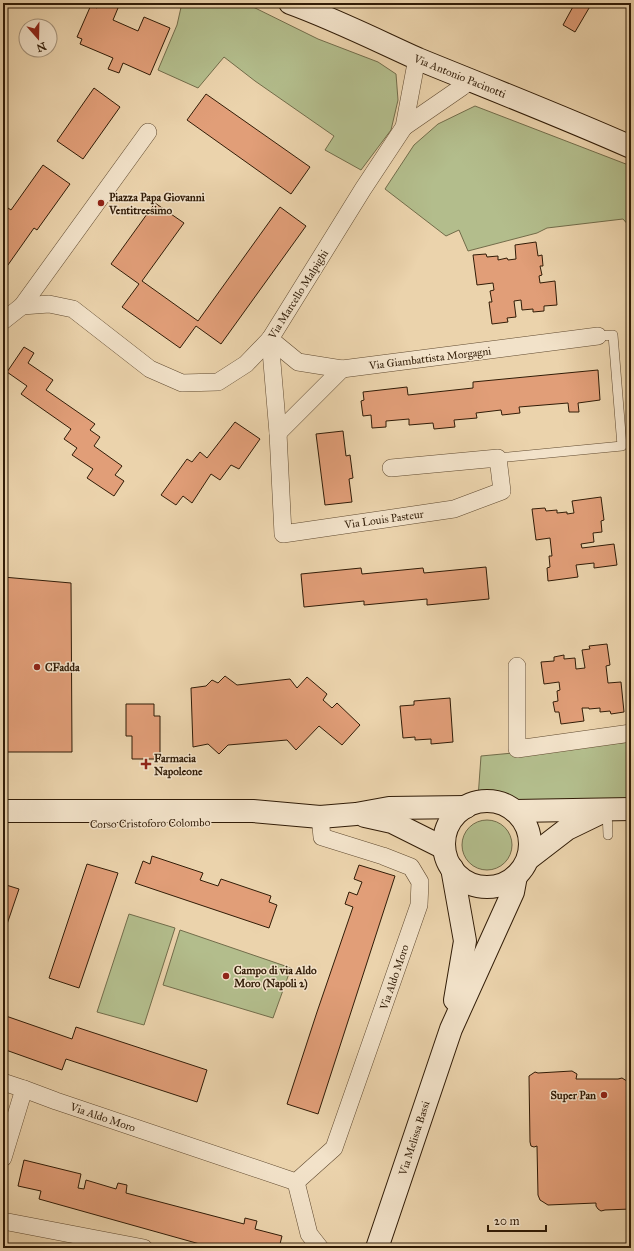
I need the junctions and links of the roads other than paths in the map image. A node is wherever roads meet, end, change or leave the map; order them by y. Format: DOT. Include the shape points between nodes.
graph roads {
  1 [pos="290,3"];
  2 [pos="418,58"];
  3 [pos="470,80"];
  4 [pos="404,127"];
  5 [pos="148,132"];
  6 [pos="631,148"];
  7 [pos="22,306"];
  8 [pos="3,321"];
  9 [pos="598,336"];
  10 [pos="270,339"];
  11 [pos="342,369"];
  12 [pos="278,433"];
  13 [pos="498,458"];
  14 [pos="391,468"];
  15 [pos="517,666"];
  16 [pos="631,733"];
  17 [pos="466,807"];
  18 [pos="631,809"];
  19 [pos="607,810"];
  20 [pos="3,811"];
  21 [pos="515,811"];
  22 [pos="356,814"];
  23 [pos="296,815"];
  24 [pos="320,816"];
  25 [pos="3,824"];
  26 [pos="608,835"];
  27 [pos="444,848"];
  28 [pos="522,867"];
  29 [pos="452,868"];
  30 [pos="451,1029"];
  31 [pos="3,1082"];
  32 [pos="24,1089"];
  33 [pos="3,1158"];
  34 [pos="296,1182"];
  35 [pos="3,1221"];
  36 [pos="144,1248"];
  37 [pos="320,1248"];
  38 [pos="377,1248"];
  1 -- 2 [label="street, Via Antonio Pacinotti"];
  2 -- 3 [label="street, Via Antonio Pacinotti"];
  2 -- 4 [label="street, Via Marcello Malpighi"];
  3 -- 4 [label="street, Via Marcello Malpighi"];
  3 -- 6 [label="street, Via Antonio Pacinotti"];
  4 -- 10 [label="street, Via Marcello Malpighi"];
  5 -- 7 [label="street"];
  7 -- 8 [label="street"];
  7 -- 10 [label="street, Via Marcello Malpighi" via="49,304 73,309 150,369 182,383 218,382 246,364"];
  9 -- 11 [label="street, Via Giambattista Morgagni"];
  9 -- 13 [label="lane" via="613,335 622,446"];
  10 -- 11 [label="street, Via Giambattista Morgagni" via="298,362"];
  10 -- 12 [label="street, Via Louis Pasteur"];
  11 -- 12 [label="street"];
  12 -- 13 [label="street, Via Louis Pasteur" via="284,534 454,509 502,491"];
  13 -- 14 [label="street"];
  15 -- 16 [label="street" via="517,749"];
  17 -- 21 [label="street, Corso Cristoforo Colombo" via="478,802 491,801 504,804"];
  17 -- 22 [label="street, Corso Cristoforo Colombo" via="389,808"];
  17 -- 27 [label="street, Corso Cristoforo Colombo" via="456,814 449,824"];
  18 -- 19 [label="street, Corso Cristoforo Colombo"];
  19 -- 21 [label="street, Corso Cristoforo Colombo"];
  19 -- 26 [label="lane"];
  19 -- 28 [label="street, Corso Cristoforo Colombo" via="567,829"];
  20 -- 23 [label="street, Corso Cristoforo Colombo" via="253,812"];
  21 -- 28 [label="street, Corso Cristoforo Colombo" via="524,821 531,846"];
  22 -- 24 [label="street, Corso Cristoforo Colombo"];
  22 -- 27 [label="street, Corso Cristoforo Colombo" via="392,822"];
  23 -- 24 [label="street, Corso Cristoforo Colombo"];
  23 -- 25 [label="street, Corso Cristoforo Colombo" via="288,820"];
  24 -- 34 [label="street, Via Aldo Moro" via="322,837 411,867 420,882 419,905 334,1148"];
  27 -- 29 [label="street, Corso Cristoforo Colombo"];
  28 -- 29 [label="street, Corso Cristoforo Colombo" via="509,881 495,887 480,887 466,882"];
  28 -- 30 [label="street, Via Melissa Bassi"];
  29 -- 30 [label="street, Via Melissa Bassi" via="465,941"];
  30 -- 38 [label="street, Via Melissa Bassi"];
  31 -- 32 [label="street, Via Aldo Moro"];
  32 -- 33 [label="street"];
  32 -- 34 [label="street, Via Aldo Moro"];
  34 -- 37 [label="street" via="309,1234"];
  35 -- 36 [label="street"];
}
